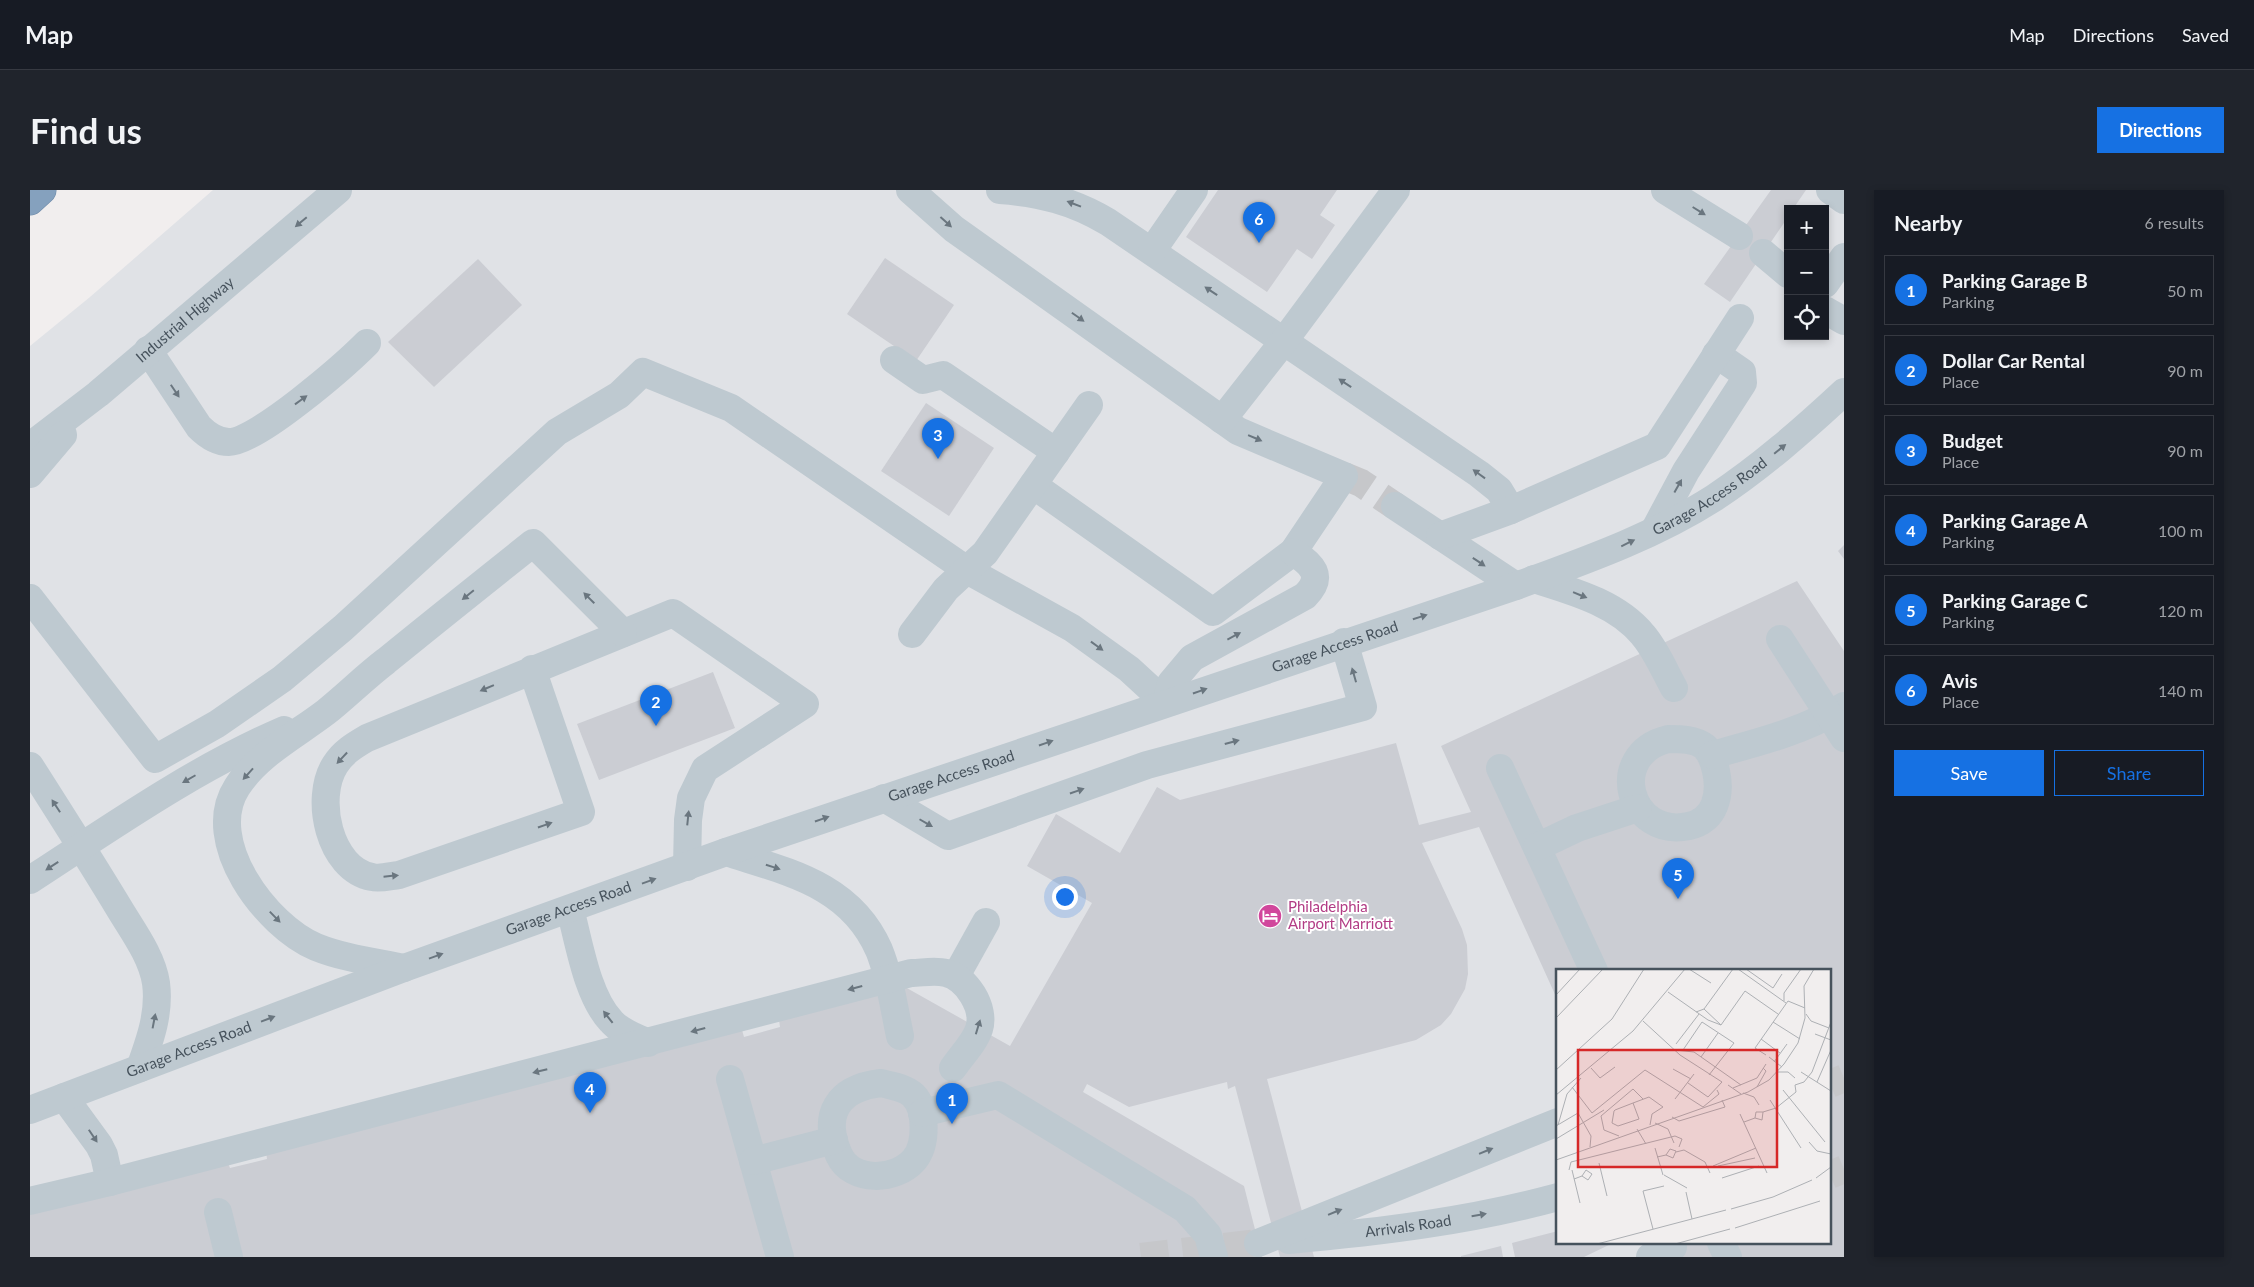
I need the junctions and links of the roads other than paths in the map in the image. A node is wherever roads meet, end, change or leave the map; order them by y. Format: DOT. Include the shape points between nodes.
graph roads {
  1 [pos="42,190"];
  2 [pos="338,190"];
  3 [pos="910,190"];
  4 [pos="1000,190"];
  5 [pos="1194,190"];
  6 [pos="1396,190"];
  7 [pos="1665,190"];
  8 [pos="1830,190"];
  9 [pos="1844,200"];
  10 [pos="30,201"];
  11 [pos="1739,236"];
  12 [pos="1152,251"];
  13 [pos="1764,253"];
  14 [pos="1844,257"];
  15 [pos="1784,270"];
  16 [pos="1829,278"];
  17 [pos="1829,312"];
  18 [pos="1740,318"];
  19 [pos="1844,321"];
  20 [pos="1284,341"];
  21 [pos="367,343"];
  22 [pos="148,350"];
  23 [pos="1716,354"];
  24 [pos="894,360"];
  25 [pos="1844,392"];
  26 [pos="98,394"];
  27 [pos="1089,406"];
  28 [pos="1222,420"];
  29 [pos="30,446"];
  30 [pos="1056,452"];
  31 [pos="30,474"];
  32 [pos="1033,485"];
  33 [pos="1395,506"];
  34 [pos="1511,510"];
  35 [pos="1655,529"];
  36 [pos="1440,536"];
  37 [pos="1293,552"];
  38 [pos="967,570"];
  39 [pos="1525,583"];
  40 [pos="30,598"];
  41 [pos="623,633"];
  42 [pos="912,634"];
  43 [pos="1780,639"];
  44 [pos="1344,642"];
  45 [pos="532,669"];
  46 [pos="1674,688"];
  47 [pos="1166,703"];
  48 [pos="327,711"];
  49 [pos="1837,711"];
  50 [pos="1844,738"];
  51 [pos="1712,755"];
  52 [pos="30,766"];
  53 [pos="1500,768"];
  54 [pos="884,798"];
  55 [pos="1638,808"];
  56 [pos="82,846"];
  57 [pos="1537,846"];
  58 [pos="726,852"];
  59 [pos="687,867"];
  60 [pos="30,880"];
  61 [pos="570,909"];
  62 [pos="986,922"];
  63 [pos="404,968"];
  64 [pos="1593,969"];
  65 [pos="956,976"];
  66 [pos="888,979"];
  67 [pos="900,1036"];
  68 [pos="648,1043"];
  69 [pos="140,1068"];
  70 [pos="953,1068"];
  71 [pos="730,1079"];
  72 [pos="64,1097"];
  73 [pos="30,1110"];
  74 [pos="922,1113"];
  75 [pos="1556,1123"];
  76 [pos="834,1140"];
  77 [pos="753,1161"];
  78 [pos="110,1182"];
  79 [pos="1556,1198"];
  80 [pos="30,1201"];
  81 [pos="218,1212"];
  82 [pos="1722,1244"];
  83 [pos="229,1257"];
  84 [pos="780,1257"];
  85 [pos="1214,1257"];
  86 [pos="1728,1257"];
  1 -- 10 [label="highway"];
  2 -- 22 [label="street, Industrial Highway, one-way"];
  3 -- 28 [label="street, one-way" via="954,229"];
  12 -- 4 [label="street, one-way" via="1070,202 1027,192"];
  5 -- 12 [label="street"];
  6 -- 20 [label="street"];
  7 -- 11 [label="street, one-way"];
  8 -- 9 [label="street"];
  20 -- 12 [label="street, one-way"];
  13 -- 15 [label="street"];
  14 -- 16 [label="street"];
  17 -- 19 [label="street"];
  18 -- 23 [label="street"];
  20 -- 28 [label="street"];
  34 -- 20 [label="street, one-way" via="1498,490 1479,474"];
  22 -- 21 [label="street, one-way" via="199,427 207,435 228,442 252,436 313,391"];
  22 -- 26 [label="street, Industrial Highway"];
  23 -- 34 [label="street" via="1657,446"];
  35 -- 23 [label="street, one-way" via="1686,471 1743,383 1742,372"];
  24 -- 30 [label="street" via="923,380 944,376"];
  35 -- 25 [label="street, Garage Access Road, one-way" via="1713,498 1747,474 1796,436"];
  26 -- 29 [label="street, Industrial Highway"];
  26 -- 31 [label="street"];
  27 -- 30 [label="street"];
  28 -- 37 [label="street, one-way" via="1238,431 1344,476"];
  30 -- 32 [label="street"];
  32 -- 37 [label="street" via="1213,612"];
  32 -- 38 [label="street" via="985,553"];
  33 -- 36 [label="street"];
  34 -- 36 [label="street"];
  39 -- 35 [label="street, Garage Access Road, one-way" via="1605,554"];
  36 -- 39 [label="street, one-way"];
  47 -- 37 [label="street, one-way" via="1171,683 1192,658 1311,590 1315,580 1313,568"];
  38 -- 40 [label="street" via="731,408 644,372 619,396 557,432 343,628 282,679 217,724 155,759"];
  38 -- 42 [label="street" via="946,589"];
  38 -- 47 [label="street, one-way" via="1072,628 1129,669"];
  44 -- 39 [label="street, Garage Access Road, one-way"];
  39 -- 46 [label="street, one-way" via="1602,604 1632,623 1645,636"];
  41 -- 45 [label="street"];
  41 -- 48 [label="street, one-way" via="534,543"];
  59 -- 41 [label="street, one-way" via="691,798 705,769 805,704 673,613"];
  43 -- 49 [label="street, bridge"];
  47 -- 44 [label="street, Garage Access Road, one-way"];
  54 -- 44 [label="street, one-way" via="948,836 1147,765 1363,707"];
  45 -- 45 [label="street, one-way" via="367,738 342,755 330,775 326,816 334,845 351,866 372,877 399,875 581,812"];
  54 -- 47 [label="street, Garage Access Road, one-way"];
  48 -- 56 [label="street, one-way" via="244,747 127,815"];
  48 -- 63 [label="street, one-way" via="258,763 236,788 228,814 230,848 255,893 278,920 300,938 345,955"];
  49 -- 50 [label="street, bridge"];
  49 -- 51 [label="street" via="1772,738"];
  51 -- 55 [label="street" via="1694,741 1656,742 1640,755 1632,774 1633,796"];
  51 -- 55 [label="street" via="1719,792 1710,814 1700,822 1689,826 1665,825 1653,822"];
  56 -- 52 [label="street, one-way"];
  53 -- 57 [label="street"];
  58 -- 54 [label="street, Garage Access Road, one-way"];
  55 -- 57 [label="street" via="1577,828"];
  56 -- 60 [label="street, one-way"];
  69 -- 56 [label="street, one-way" via="153,1029 156,980 140,944"];
  57 -- 64 [label="street"];
  58 -- 59 [label="street, Garage Access Road"];
  58 -- 66 [label="street, one-way" via="802,877 835,896 863,923"];
  61 -- 59 [label="street, Garage Access Road, one-way"];
  63 -- 61 [label="street, Garage Access Road, one-way"];
  68 -- 61 [label="street, one-way" via="612,1023 603,1012 591,984"];
  62 -- 65 [label="street"];
  69 -- 63 [label="street, Garage Access Road, one-way"];
  65 -- 66 [label="street" via="934,972 911,973"];
  70 -- 65 [label="street, one-way" via="979,1029 980,1019 975,1000"];
  66 -- 67 [label="street"];
  66 -- 68 [label="street, one-way"];
  68 -- 78 [label="street, one-way"];
  69 -- 72 [label="street, Garage Access Road"];
  71 -- 77 [label="street"];
  72 -- 73 [label="street, Garage Access Road"];
  72 -- 78 [label="street, one-way" via="99,1145"];
  74 -- 76 [label="street" via="914,1096 905,1089 881,1083 865,1085 843,1096 836,1106 832,1119"];
  74 -- 76 [label="street" via="922,1134 916,1158 897,1172 873,1176 852,1170 844,1164"];
  74 -- 85 [label="street" via="998,1095 1185,1209 1208,1235"];
  75 -- 79 [label="street, Arrivals Road" via="1258,1243 1374,1232"];
  76 -- 77 [label="street"];
  77 -- 84 [label="street"];
  78 -- 80 [label="street"];
  81 -- 83 [label="street"];
  82 -- 86 [label="street"];
}
